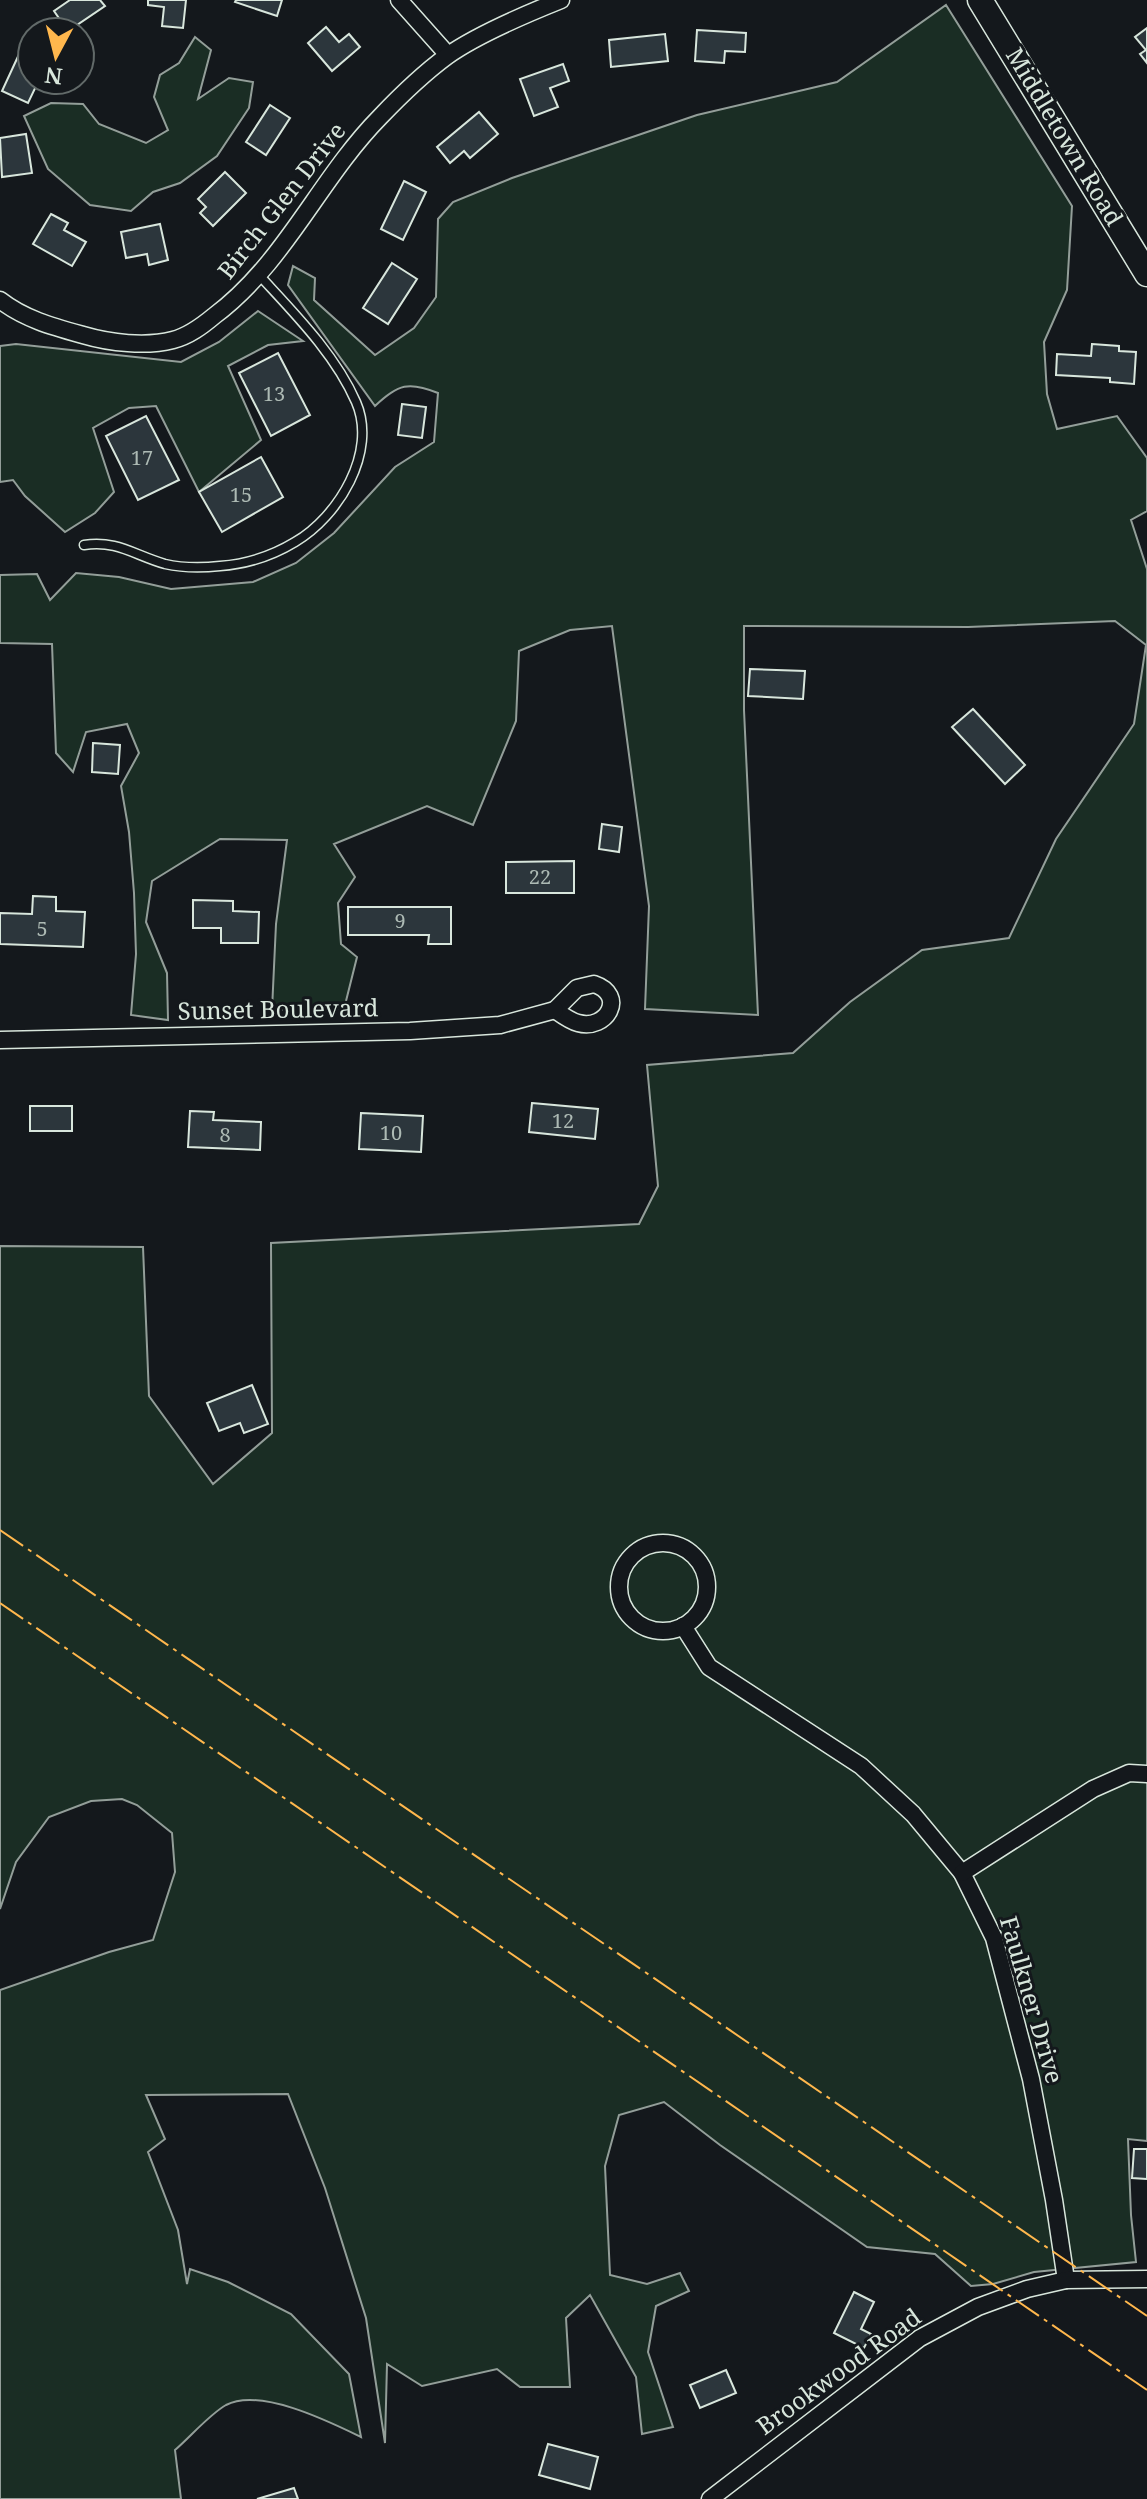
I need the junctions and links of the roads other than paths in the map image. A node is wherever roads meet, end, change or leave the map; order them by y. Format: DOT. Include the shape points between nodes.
graph roads {
  1 [pos="399,0"];
  2 [pos="561,0"];
  3 [pos="980,0"];
  4 [pos="448,55"];
  5 [pos="1147,274"];
  6 [pos="260,276"];
  7 [pos="0,300"];
  8 [pos="84,545"];
  9 [pos="555,1010"];
  10 [pos="0,1040"];
  11 [pos="683,1626"];
  12 [pos="1147,1774"];
  13 [pos="962,1873"];
  14 [pos="1147,2279"];
  15 [pos="1066,2280"];
  16 [pos="710,2499"];
  1 -- 4 [label="street"];
  2 -- 4 [label="street, Birch Glen Drive"];
  3 -- 5 [label="street, Middletown Road"];
  4 -- 6 [label="street, Birch Glen Drive" via="379,117"];
  6 -- 7 [label="street, Birch Glen Drive" via="194,331 156,342 97,340 40,323"];
  6 -- 8 [label="lane" via="300,319 357,404 360,455 338,501 298,541 252,562 191,567 104,542"];
  9 -- 10 [label="street, Sunset Boulevard" via="500,1025 410,1031"];
  11 -- 11 [label="street" via="649,1629 624,1608 618,1587 623,1565 649,1544 673,1543 701,1564 705,1599"];
  11 -- 13 [label="street, Faulkner Drive" via="709,1667 861,1766 913,1814"];
  12 -- 13 [label="street" via="1129,1773 1093,1789"];
  13 -- 15 [label="street, Faulkner Drive" via="994,1938 1031,2079"];
  14 -- 15 [label="street, Brookwood Road"];
  15 -- 16 [label="street, Brookwood Road" via="978,2307 920,2338"];
}
